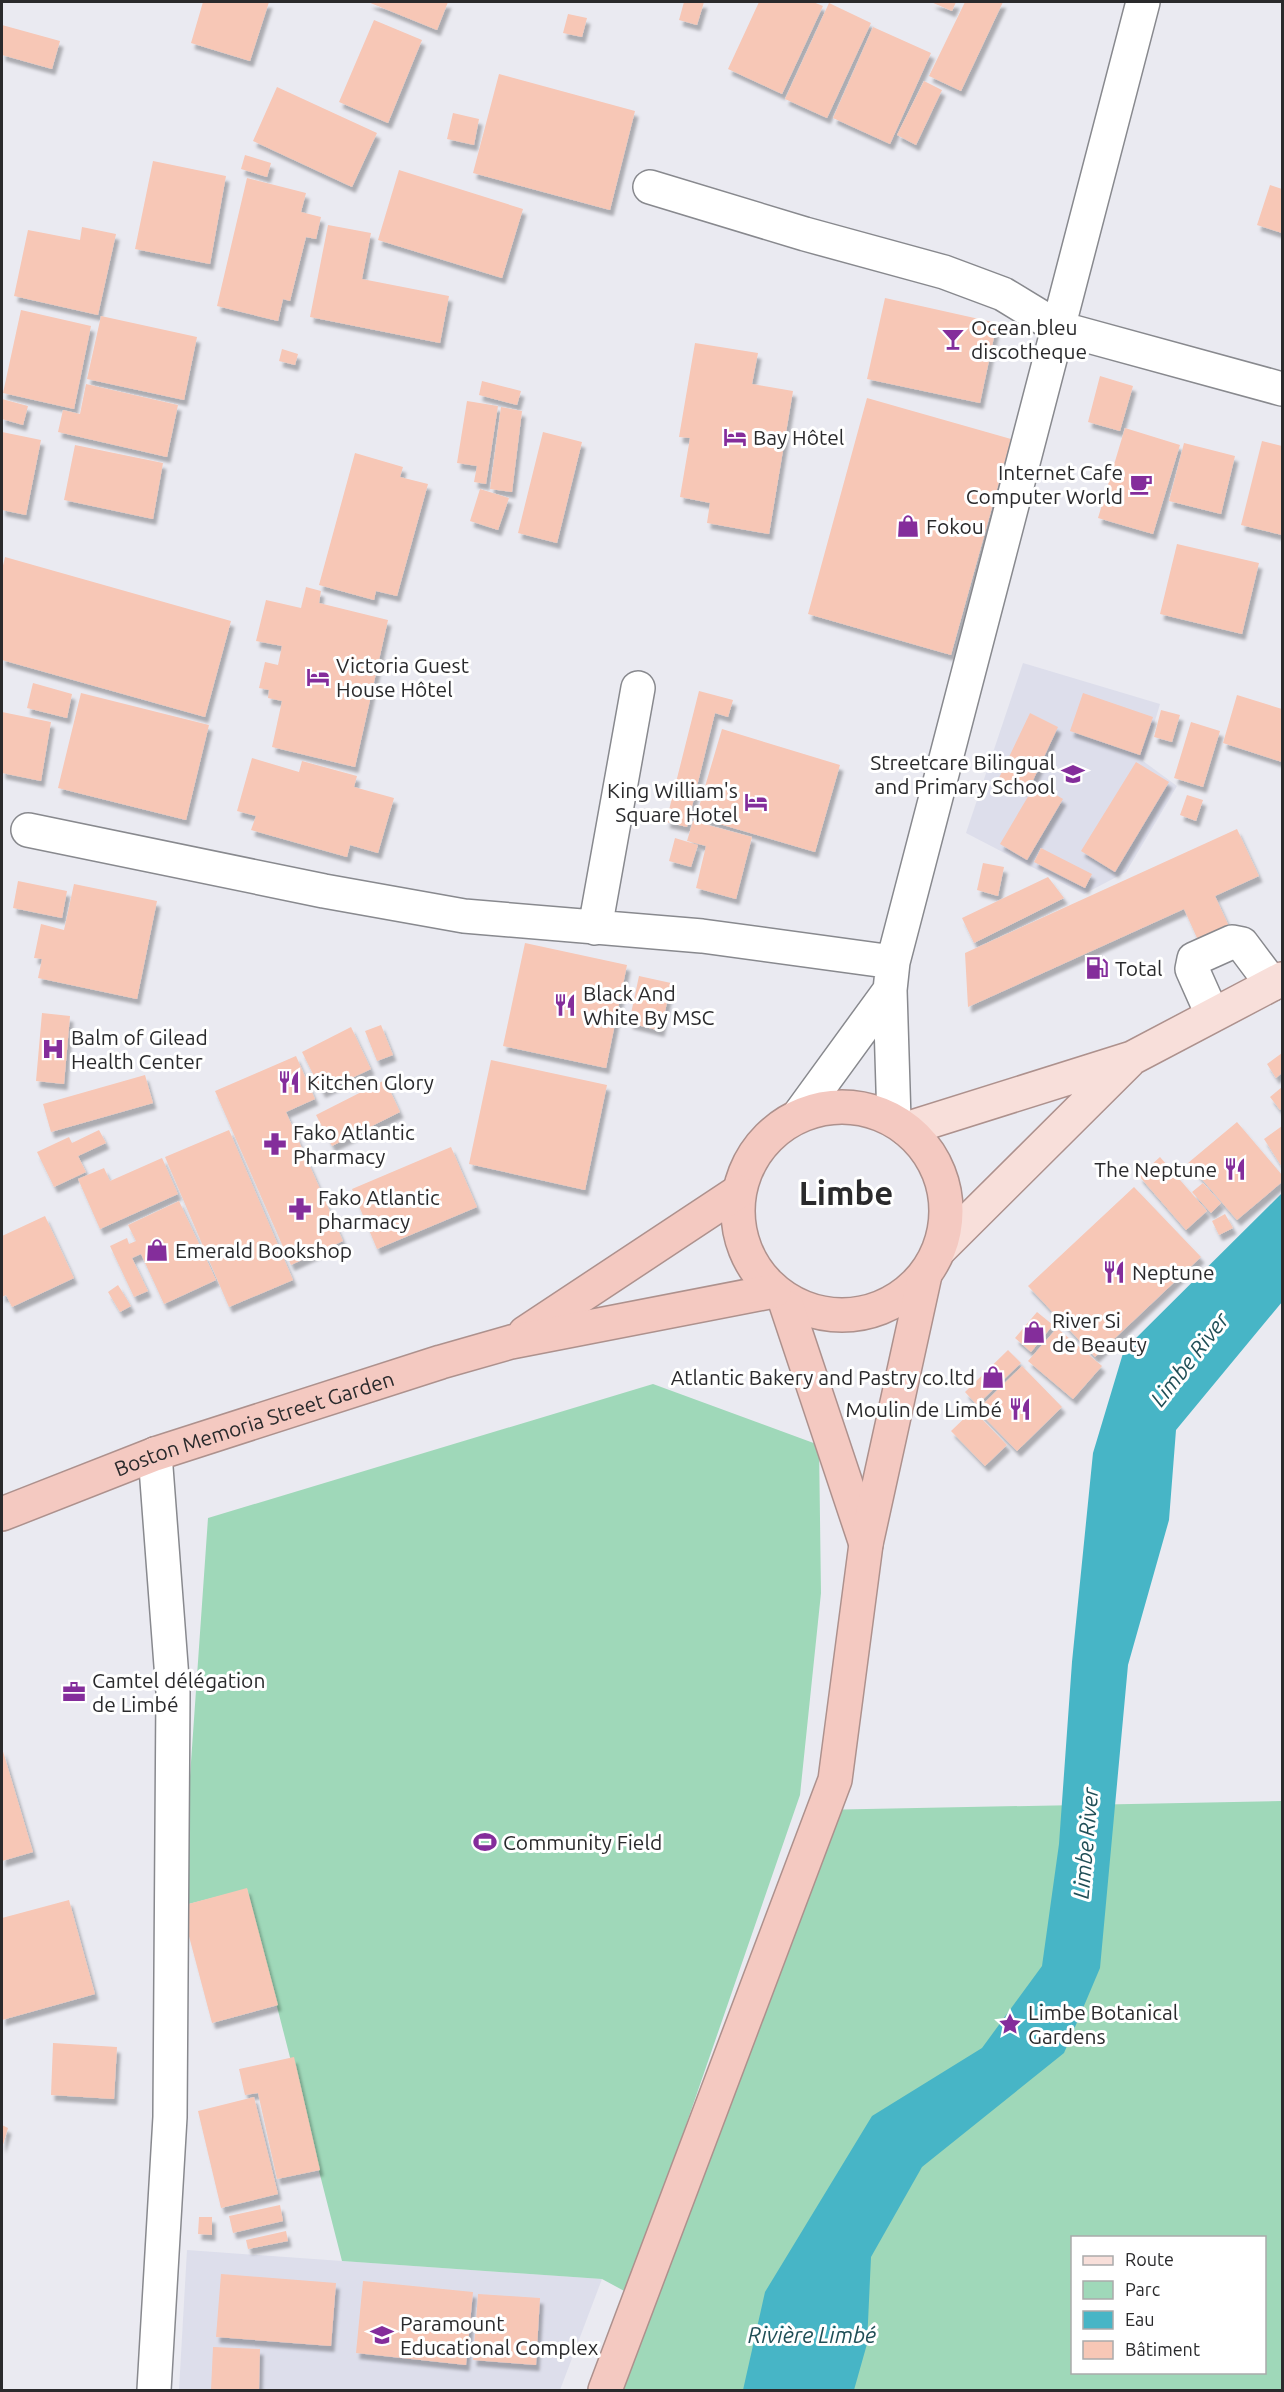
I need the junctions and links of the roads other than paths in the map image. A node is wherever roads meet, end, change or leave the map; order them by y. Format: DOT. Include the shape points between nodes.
graph roads {
  1 [pos="1143,2"];
  2 [pos="650,187"];
  3 [pos="1059,328"];
  4 [pos="1282,389"];
  5 [pos="638,688"];
  6 [pos="28,830"];
  7 [pos="595,928"];
  8 [pos="891,976"];
  9 [pos="1277,981"];
  10 [pos="1212,1014"];
  11 [pos="1132,1058"];
  12 [pos="799,1115"];
  13 [pos="900,1125"];
  14 [pos="738,1192"];
  15 [pos="932,1262"];
  16 [pos="779,1295"];
  17 [pos="511,1342"];
  18 [pos="155,1455"];
  19 [pos="2,1514"];
  20 [pos="866,1544"];
  21 [pos="154,2391"];
  22 [pos="605,2391"];
  1 -- 3 [label="street"];
  2 -- 3 [label="street" via="944,272 1003,294"];
  3 -- 4 [label="street"];
  3 -- 8 [label="street"];
  5 -- 7 [label="street"];
  6 -- 7 [label="street" via="464,916"];
  7 -- 8 [label="street" via="702,936"];
  8 -- 12 [label="street"];
  8 -- 13 [label="street"];
  9 -- 10 [label="main road"];
  9 -- 10 [label="street" via="1242,944 1232,942 1194,959 1192,969"];
  10 -- 11 [label="main road"];
  11 -- 13 [label="main road"];
  11 -- 15 [label="main road"];
  12 -- 13 [label="highway" via="831,1107 863,1108"];
  12 -- 14 [label="highway" via="771,1133 750,1160"];
  13 -- 15 [label="highway" via="929,1153 942,1183 946,1216"];
  14 -- 16 [label="highway" via="743,1246"];
  14 -- 17 [label="highway, Boston Memoria Street Garden"];
  15 -- 16 [label="highway" via="896,1301 859,1315 820,1314"];
  15 -- 20 [label="highway"];
  16 -- 17 [label="highway, Boston Memoria Street Garden"];
  16 -- 20 [label="highway"];
  17 -- 18 [label="highway, Boston Memoria Street Garden"];
  18 -- 19 [label="highway, Boston Memoria Street Garden"];
  18 -- 21 [label="street" via="173,1692 170,2117"];
  20 -- 22 [label="highway" via="835,1780"];
}
